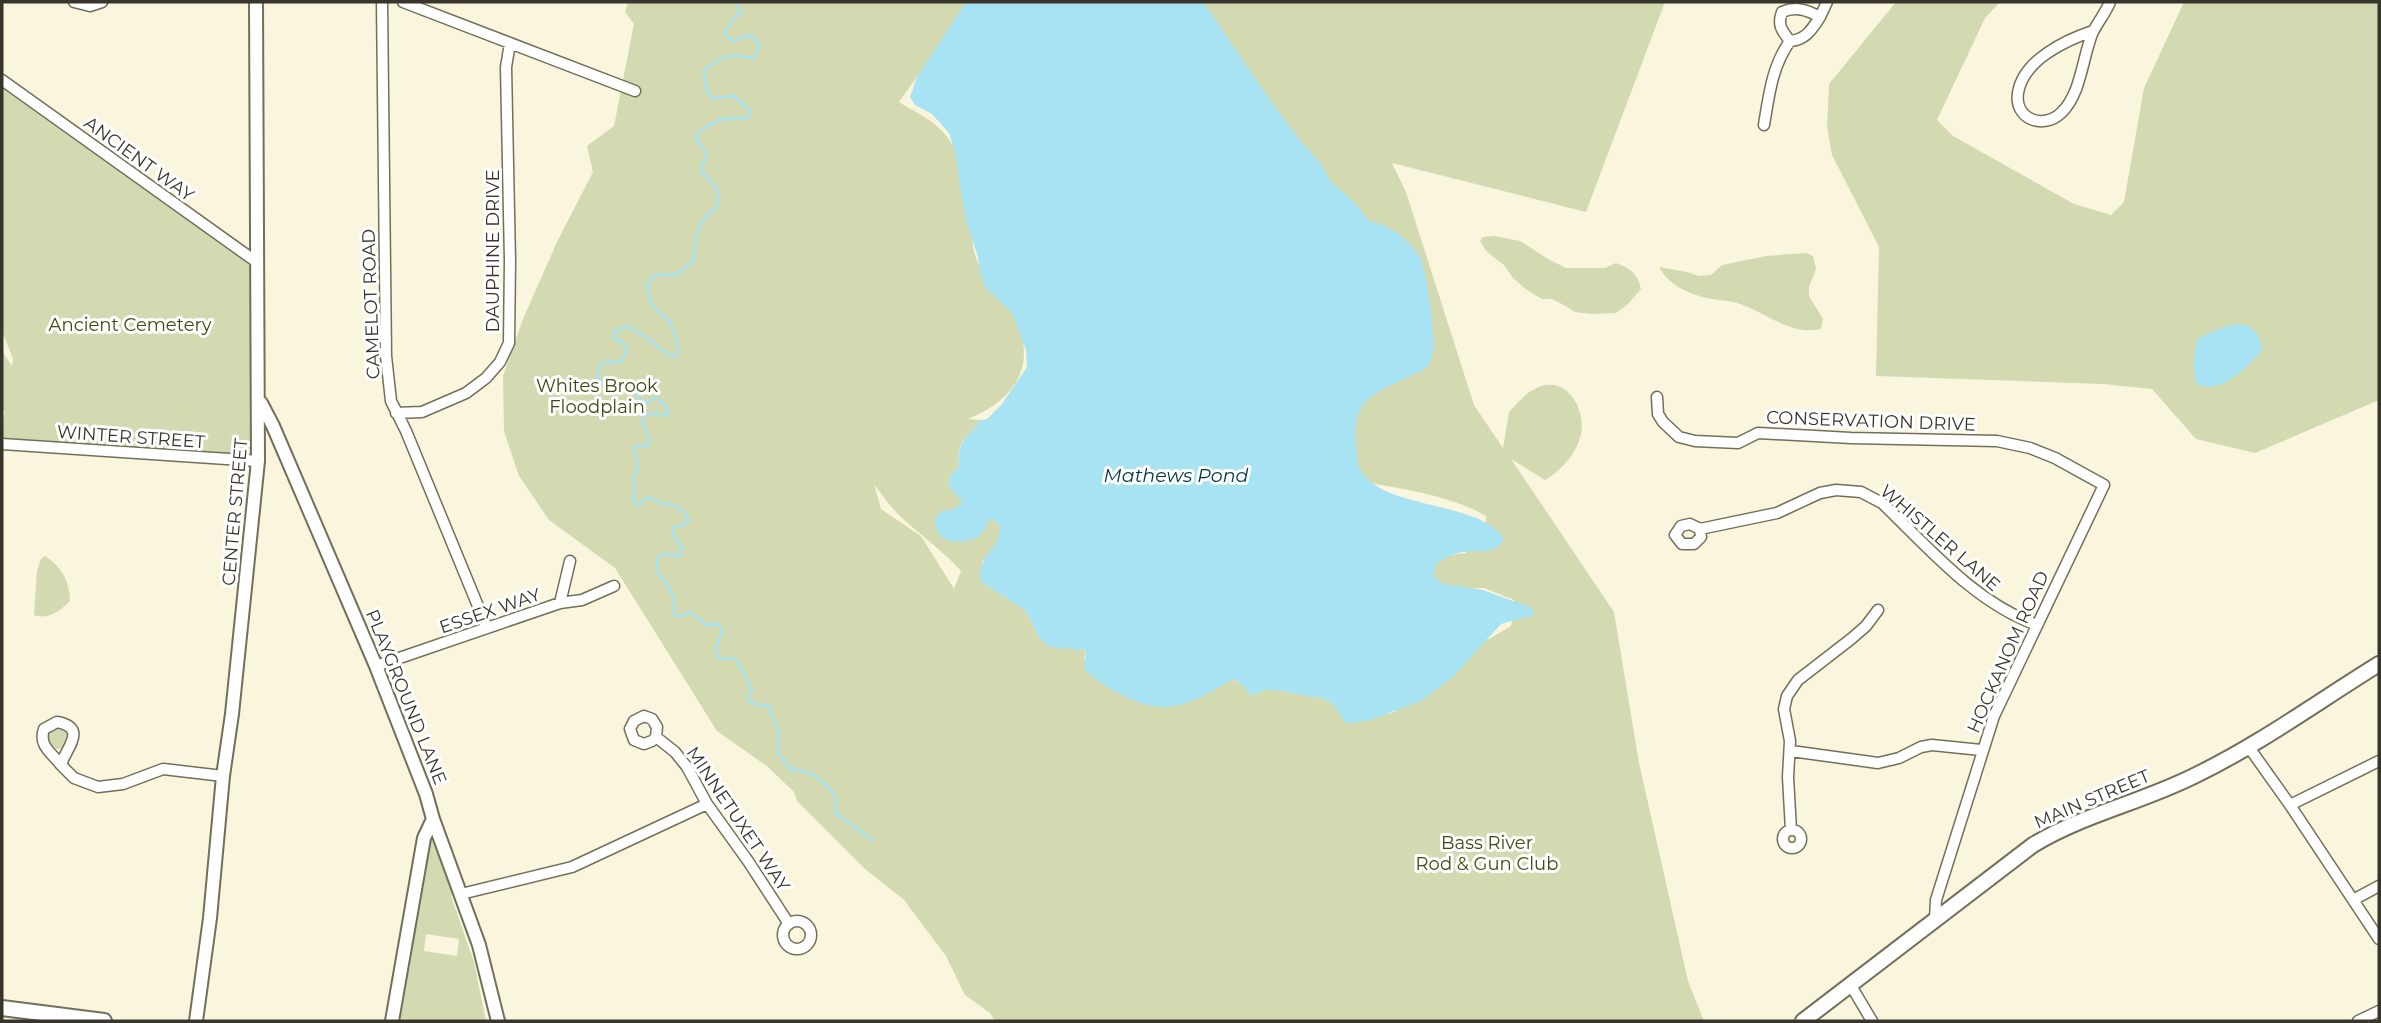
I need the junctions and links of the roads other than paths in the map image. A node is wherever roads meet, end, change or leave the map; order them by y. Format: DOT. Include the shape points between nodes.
graph roads {
  1 [pos="74,2"];
  2 [pos="102,2"];
  3 [pos="256,2"];
  4 [pos="382,2"];
  5 [pos="403,2"];
  6 [pos="1827,2"];
  7 [pos="2110,2"];
  8 [pos="1820,17"];
  9 [pos="2094,30"];
  10 [pos="1790,41"];
  11 [pos="510,43"];
  12 [pos="2,80"];
  13 [pos="635,91"];
  14 [pos="1764,125"];
  15 [pos="258,263"];
  16 [pos="1657,397"];
  17 [pos="259,400"];
  18 [pos="422,412"];
  19 [pos="396,413"];
  20 [pos="406,431"];
  21 [pos="2,444"];
  22 [pos="258,461"];
  23 [pos="2104,485"];
  24 [pos="1700,530"];
  25 [pos="570,561"];
  26 [pos="614,586"];
  27 [pos="560,603"];
  28 [pos="1878,610"];
  29 [pos="2036,625"];
  30 [pos="487,628"];
  31 [pos="2379,664"];
  32 [pos="376,666"];
  33 [pos="656,737"];
  34 [pos="2248,746"];
  35 [pos="1982,750"];
  36 [pos="1791,751"];
  37 [pos="2379,761"];
  38 [pos="61,765"];
  39 [pos="223,776"];
  40 [pos="707,804"];
  41 [pos="2290,805"];
  42 [pos="433,819"];
  43 [pos="1791,830"];
  44 [pos="2379,886"];
  45 [pos="461,894"];
  46 [pos="2353,900"];
  47 [pos="1935,919"];
  48 [pos="789,924"];
  49 [pos="2379,939"];
  50 [pos="1850,984"];
  51 [pos="2,1008"];
  52 [pos="2379,1011"];
  53 [pos="81,1020"];
  54 [pos="104,1021"];
  55 [pos="195,1021"];
  56 [pos="391,1021"];
  57 [pos="498,1021"];
  58 [pos="1803,1021"];
  59 [pos="1872,1021"];
  60 [pos="2358,1021"];
  1 -- 2 [label="street" via="85,6"];
  3 -- 15 [label="street, CENTER STREET"];
  4 -- 19 [label="street, CAMELOT ROAD" via="386,356"];
  5 -- 11 [label="street"];
  6 -- 8 [label="street"];
  7 -- 9 [label="street"];
  8 -- 10 [label="street" via="1809,33"];
  8 -- 10 [label="street" via="1807,10 1782,12 1782,31"];
  9 -- 9 [label="street" via="2078,83 2062,112 2041,122 2022,114 2018,92 2036,63 2067,40"];
  10 -- 14 [label="street" via="1774,71"];
  11 -- 13 [label="street"];
  11 -- 18 [label="street, DAUPHINE DRIVE" via="506,67 509,343 486,378 466,393"];
  12 -- 15 [label="street, ANCIENT WAY"];
  15 -- 17 [label="street, CENTER STREET"];
  16 -- 23 [label="street, CONSERVATION DRIVE" via="1662,422 1679,437 1695,441 1738,443 1758,433 1997,440 2055,458"];
  17 -- 22 [label="street, CENTER STREET"];
  17 -- 32 [label="street, PLAYGROUND LANE"];
  18 -- 19 [label="street, DAUPHINE DRIVE"];
  18 -- 20 [label="street, DAUPHINE DRIVE"];
  19 -- 20 [label="street, CAMELOT ROAD"];
  20 -- 30 [label="street, CAMELOT ROAD"];
  21 -- 22 [label="street, WINTER STREET"];
  22 -- 39 [label="street, CENTER STREET"];
  23 -- 29 [label="street, HOCKANOM ROAD"];
  24 -- 29 [label="street, WHISTLER LANE" via="1777,513 1820,493 1861,492 1882,503 1978,594"];
  25 -- 27 [label="street"];
  26 -- 27 [label="street, ESSEX WAY" via="582,600"];
  27 -- 30 [label="street, ESSEX WAY"];
  28 -- 36 [label="street" via="1866,626 1809,670 1791,690 1784,709"];
  29 -- 35 [label="street, HOCKANOM ROAD"];
  30 -- 32 [label="street, ESSEX WAY"];
  31 -- 34 [label="main road, MAIN STREET"];
  32 -- 42 [label="street, PLAYGROUND LANE"];
  33 -- 40 [label="street, MINNETUXET WAY" via="687,767"];
  34 -- 41 [label="street"];
  34 -- 47 [label="main road, MAIN STREET" via="2196,775 2056,832"];
  35 -- 36 [label="street" via="1932,745 1878,763"];
  35 -- 47 [label="street, HOCKANOM ROAD" via="1936,900"];
  36 -- 43 [label="street"];
  37 -- 41 [label="street"];
  38 -- 39 [label="street" via="74,778 98,787 123,784 163,769"];
  39 -- 55 [label="street, CENTER STREET"];
  40 -- 45 [label="street" via="572,867"];
  40 -- 48 [label="street, MINNETUXET WAY"];
  41 -- 46 [label="street"];
  42 -- 45 [label="street, PLAYGROUND LANE"];
  42 -- 56 [label="street" via="424,838"];
  44 -- 46 [label="street"];
  45 -- 57 [label="street, PLAYGROUND LANE"];
  46 -- 49 [label="street"];
  47 -- 50 [label="main road, MAIN STREET"];
  50 -- 58 [label="main road, MAIN STREET"];
  50 -- 59 [label="street"];
  51 -- 53 [label="main road"];
  52 -- 60 [label="street"];
  53 -- 54 [label="main road"];
}
